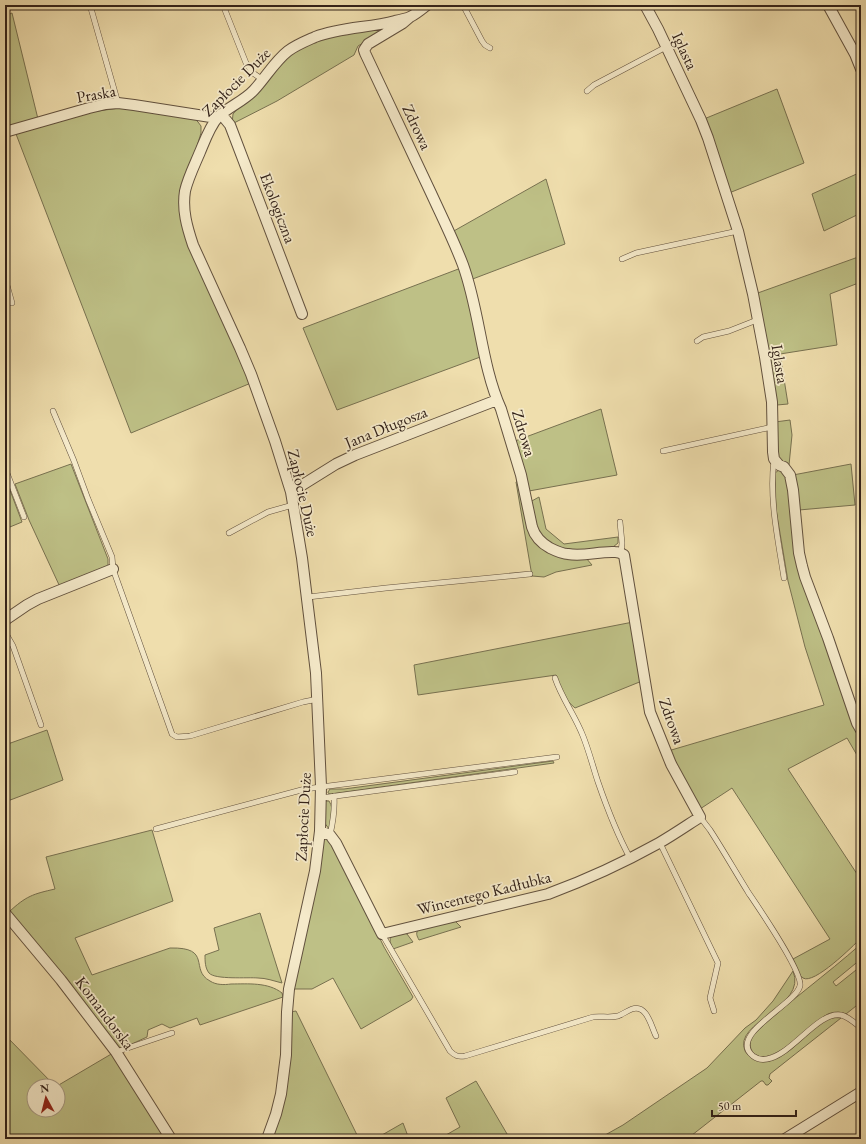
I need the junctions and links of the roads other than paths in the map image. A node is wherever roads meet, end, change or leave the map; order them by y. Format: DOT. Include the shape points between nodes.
graph roads {
  1 [pos="90,5"];
  2 [pos="223,5"];
  3 [pos="427,5"];
  4 [pos="463,5"];
  5 [pos="645,5"];
  6 [pos="828,5"];
  7 [pos="410,17"];
  8 [pos="666,47"];
  9 [pos="490,48"];
  10 [pos="861,69"];
  11 [pos="263,80"];
  12 [pos="587,91"];
  13 [pos="118,104"];
  14 [pos="219,116"];
  15 [pos="5,132"];
  16 [pos="738,231"];
  17 [pos="622,259"];
  18 [pos="5,278"];
  19 [pos="12,303"];
  20 [pos="302,314"];
  21 [pos="758,320"];
  22 [pos="697,342"];
  23 [pos="497,400"];
  24 [pos="53,411"];
  25 [pos="772,426"];
  26 [pos="663,451"];
  27 [pos="774,459"];
  28 [pos="5,468"];
  29 [pos="291,492"];
  30 [pos="293,505"];
  31 [pos="24,517"];
  32 [pos="620,522"];
  33 [pos="229,533"];
  34 [pos="621,553"];
  35 [pos="113,569"];
  36 [pos="530,574"];
  37 [pos="784,578"];
  38 [pos="308,597"];
  39 [pos="5,620"];
  40 [pos="5,632"];
  41 [pos="555,678"];
  42 [pos="318,699"];
  43 [pos="42,725"];
  44 [pos="861,730"];
  45 [pos="557,757"];
  46 [pos="515,772"];
  47 [pos="321,786"];
  48 [pos="334,796"];
  49 [pos="321,798"];
  50 [pos="700,817"];
  51 [pos="156,829"];
  52 [pos="320,831"];
  53 [pos="330,835"];
  54 [pos="660,843"];
  55 [pos="630,858"];
  56 [pos="5,913"];
  57 [pos="382,934"];
  58 [pos="714,1011"];
  59 [pos="861,1028"];
  60 [pos="172,1033"];
  61 [pos="656,1036"];
  62 [pos="116,1052"];
  63 [pos="861,1092"];
  64 [pos="171,1139"];
  65 [pos="267,1139"];
  66 [pos="785,1139"];
  1 -- 13 [label="lane"];
  2 -- 11 [label="lane" via="246,63 253,73"];
  3 -- 7 [label="street, Zapłocie Duże"];
  4 -- 9 [label="lane" via="482,41"];
  5 -- 8 [label="street, Iglasta"];
  6 -- 10 [label="street"];
  7 -- 11 [label="street, Zapłocie Duże" via="339,30 299,44 288,51"];
  7 -- 23 [label="street, Zdrowa" via="368,44 364,50 463,264"];
  8 -- 12 [label="lane"];
  8 -- 16 [label="street, Iglasta" via="704,126"];
  11 -- 14 [label="street, Zapłocie Duże" via="244,99"];
  13 -- 14 [label="street, Praska"];
  13 -- 15 [label="street, Praska" via="89,108"];
  14 -- 20 [label="street, Ekologiczna" via="226,119 232,131"];
  14 -- 29 [label="street, Zapłocie Duże" via="205,140 188,180 184,202 185,216 193,245 251,374"];
  16 -- 17 [label="lane" via="636,253"];
  16 -- 21 [label="street, Iglasta"];
  18 -- 19 [label="lane"];
  21 -- 22 [label="lane" via="703,337"];
  21 -- 25 [label="street, Iglasta" via="772,402"];
  23 -- 29 [label="street, Jana Długosza" via="355,455"];
  23 -- 34 [label="street, Zdrowa" via="521,475 535,535 548,546 566,554"];
  24 -- 35 [label="lane" via="112,557"];
  25 -- 26 [label="lane"];
  25 -- 27 [label="street, Iglasta"];
  27 -- 37 [label="lane" via="774,512"];
  27 -- 44 [label="street" via="790,475 805,577"];
  28 -- 31 [label="lane"];
  29 -- 30 [label="street, Zapłocie Duże"];
  30 -- 33 [label="lane" via="268,512"];
  30 -- 38 [label="street, Zapłocie Duże"];
  32 -- 34 [label="lane"];
  34 -- 50 [label="street, Zdrowa" via="625,559 650,712 671,764"];
  35 -- 39 [label="street" via="38,599"];
  35 -- 42 [label="lane" via="172,734 177,737 190,736"];
  36 -- 38 [label="lane"];
  38 -- 42 [label="street, Zapłocie Duże"];
  40 -- 43 [label="lane" via="13,646"];
  41 -- 55 [label="lane" via="564,700 577,721 611,817"];
  42 -- 47 [label="street, Zapłocie Duże"];
  45 -- 47 [label="lane"];
  46 -- 48 [label="lane"];
  47 -- 49 [label="street, Zapłocie Duże"];
  47 -- 51 [label="lane"];
  48 -- 49 [label="lane"];
  48 -- 53 [label="lane" via="335,808"];
  49 -- 52 [label="street, Zapłocie Duże"];
  50 -- 54 [label="street, Wincentego Kadłubka"];
  50 -- 59 [label="lane" via="777,938 800,981 800,986 792,998 750,1035 748,1052 759,1059 771,1058 788,1048 821,1020 833,1015 852,1020"];
  52 -- 53 [label="street"];
  52 -- 65 [label="street, Zapłocie Duże" via="314,878 289,989 286,1055 281,1094"];
  53 -- 57 [label="street" via="336,842"];
  54 -- 55 [label="street, Wincentego Kadłubka"];
  54 -- 58 [label="lane" via="718,963 710,998"];
  55 -- 57 [label="street, Wincentego Kadłubka" via="548,894"];
  56 -- 62 [label="street, Komandorska"];
  57 -- 61 [label="lane" via="450,1051 459,1057 593,1017 618,1016 640,1008 645,1011"];
  60 -- 62 [label="lane"];
  62 -- 64 [label="street, Komandorska"];
  63 -- 66 [label="street"];
}
